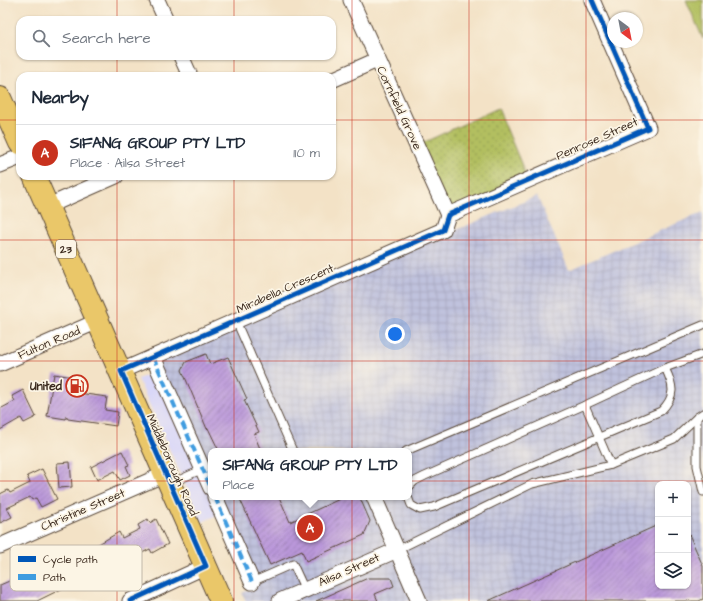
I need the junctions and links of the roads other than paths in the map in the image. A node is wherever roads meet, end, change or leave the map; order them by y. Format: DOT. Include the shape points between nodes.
graph roads {
  1 [pos="157,0"];
  2 [pos="351,0"];
  3 [pos="592,0"];
  4 [pos="164,16"];
  5 [pos="183,60"];
  6 [pos="377,60"];
  7 [pos="188,72"];
  8 [pos="336,78"];
  9 [pos="0,98"];
  10 [pos="16,134"];
  11 [pos="16,159"];
  12 [pos="0,166"];
  13 [pos="36,180"];
  14 [pos="107,180"];
  15 [pos="48,206"];
  16 [pos="448,216"];
  17 [pos="236,321"];
  18 [pos="98,322"];
  19 [pos="703,325"];
  20 [pos="703,354"];
  21 [pos="153,357"];
  22 [pos="0,364"];
  23 [pos="665,368"];
  24 [pos="120,371"];
  25 [pos="585,405"];
  26 [pos="700,415"];
  27 [pos="599,437"];
  28 [pos="292,448"];
  29 [pos="412,448"];
  30 [pos="611,465"];
  31 [pos="203,469"];
  32 [pos="168,479"];
  33 [pos="208,481"];
  34 [pos="412,484"];
  35 [pos="703,492"];
  36 [pos="216,500"];
  37 [pos="375,500"];
  38 [pos="410,500"];
  39 [pos="0,546"];
  40 [pos="396,550"];
  41 [pos="206,566"];
  42 [pos="252,582"];
  43 [pos="304,590"];
  44 [pos="132,601"];
  45 [pos="221,601"];
  46 [pos="280,601"];
  47 [pos="419,601"];
  1 -- 4 [label="street"];
  2 -- 6 [label="street, Cornfield Grove"];
  3 -- 16 [label="street, Penrose Street" via="648,128"];
  5 -- 7 [label="street"];
  6 -- 8 [label="street"];
  6 -- 16 [label="street, Cornfield Grove"];
  9 -- 10 [label="main road"];
  11 -- 12 [label="street"];
  13 -- 15 [label="main road, Middleborough Road / 23"];
  14 -- 15 [label="street"];
  15 -- 18 [label="main road, Middleborough Road / 23"];
  16 -- 17 [label="street, Mirabella Crescent" via="443,230"];
  17 -- 21 [label="street, Mirabella Crescent"];
  17 -- 28 [label="lane"];
  18 -- 22 [label="street, Fulton Road"];
  18 -- 24 [label="main road, Middleborough Road / 23"];
  19 -- 29 [label="lane"];
  20 -- 23 [label="lane"];
  21 -- 24 [label="street, Mirabella Crescent"];
  21 -- 31 [label="street"];
  23 -- 25 [label="lane"];
  23 -- 27 [label="lane" via="672,382 670,402 661,410"];
  24 -- 32 [label="main road, Middleborough Road / 23"];
  25 -- 27 [label="lane"];
  25 -- 34 [label="lane"];
  26 -- 30 [label="lane" via="674,439"];
  26 -- 35 [label="lane" via="697,466"];
  27 -- 30 [label="lane"];
  27 -- 38 [label="lane" via="434,507 420,510"];
  30 -- 40 [label="lane" via="532,484"];
  31 -- 32 [label="lane"];
  31 -- 33 [label="street"];
  32 -- 39 [label="street, Christine Street"];
  32 -- 41 [label="main road, Middleborough Road / 23"];
  36 -- 42 [label="street"];
  37 -- 40 [label="street"];
  40 -- 43 [label="street, Ailsa Street"];
  40 -- 47 [label="street"];
  41 -- 44 [label="street"];
  41 -- 45 [label="main road, Middleborough Road / 23"];
  42 -- 43 [label="lane" via="294,564"];
  43 -- 46 [label="street, Ailsa Street"];
}
